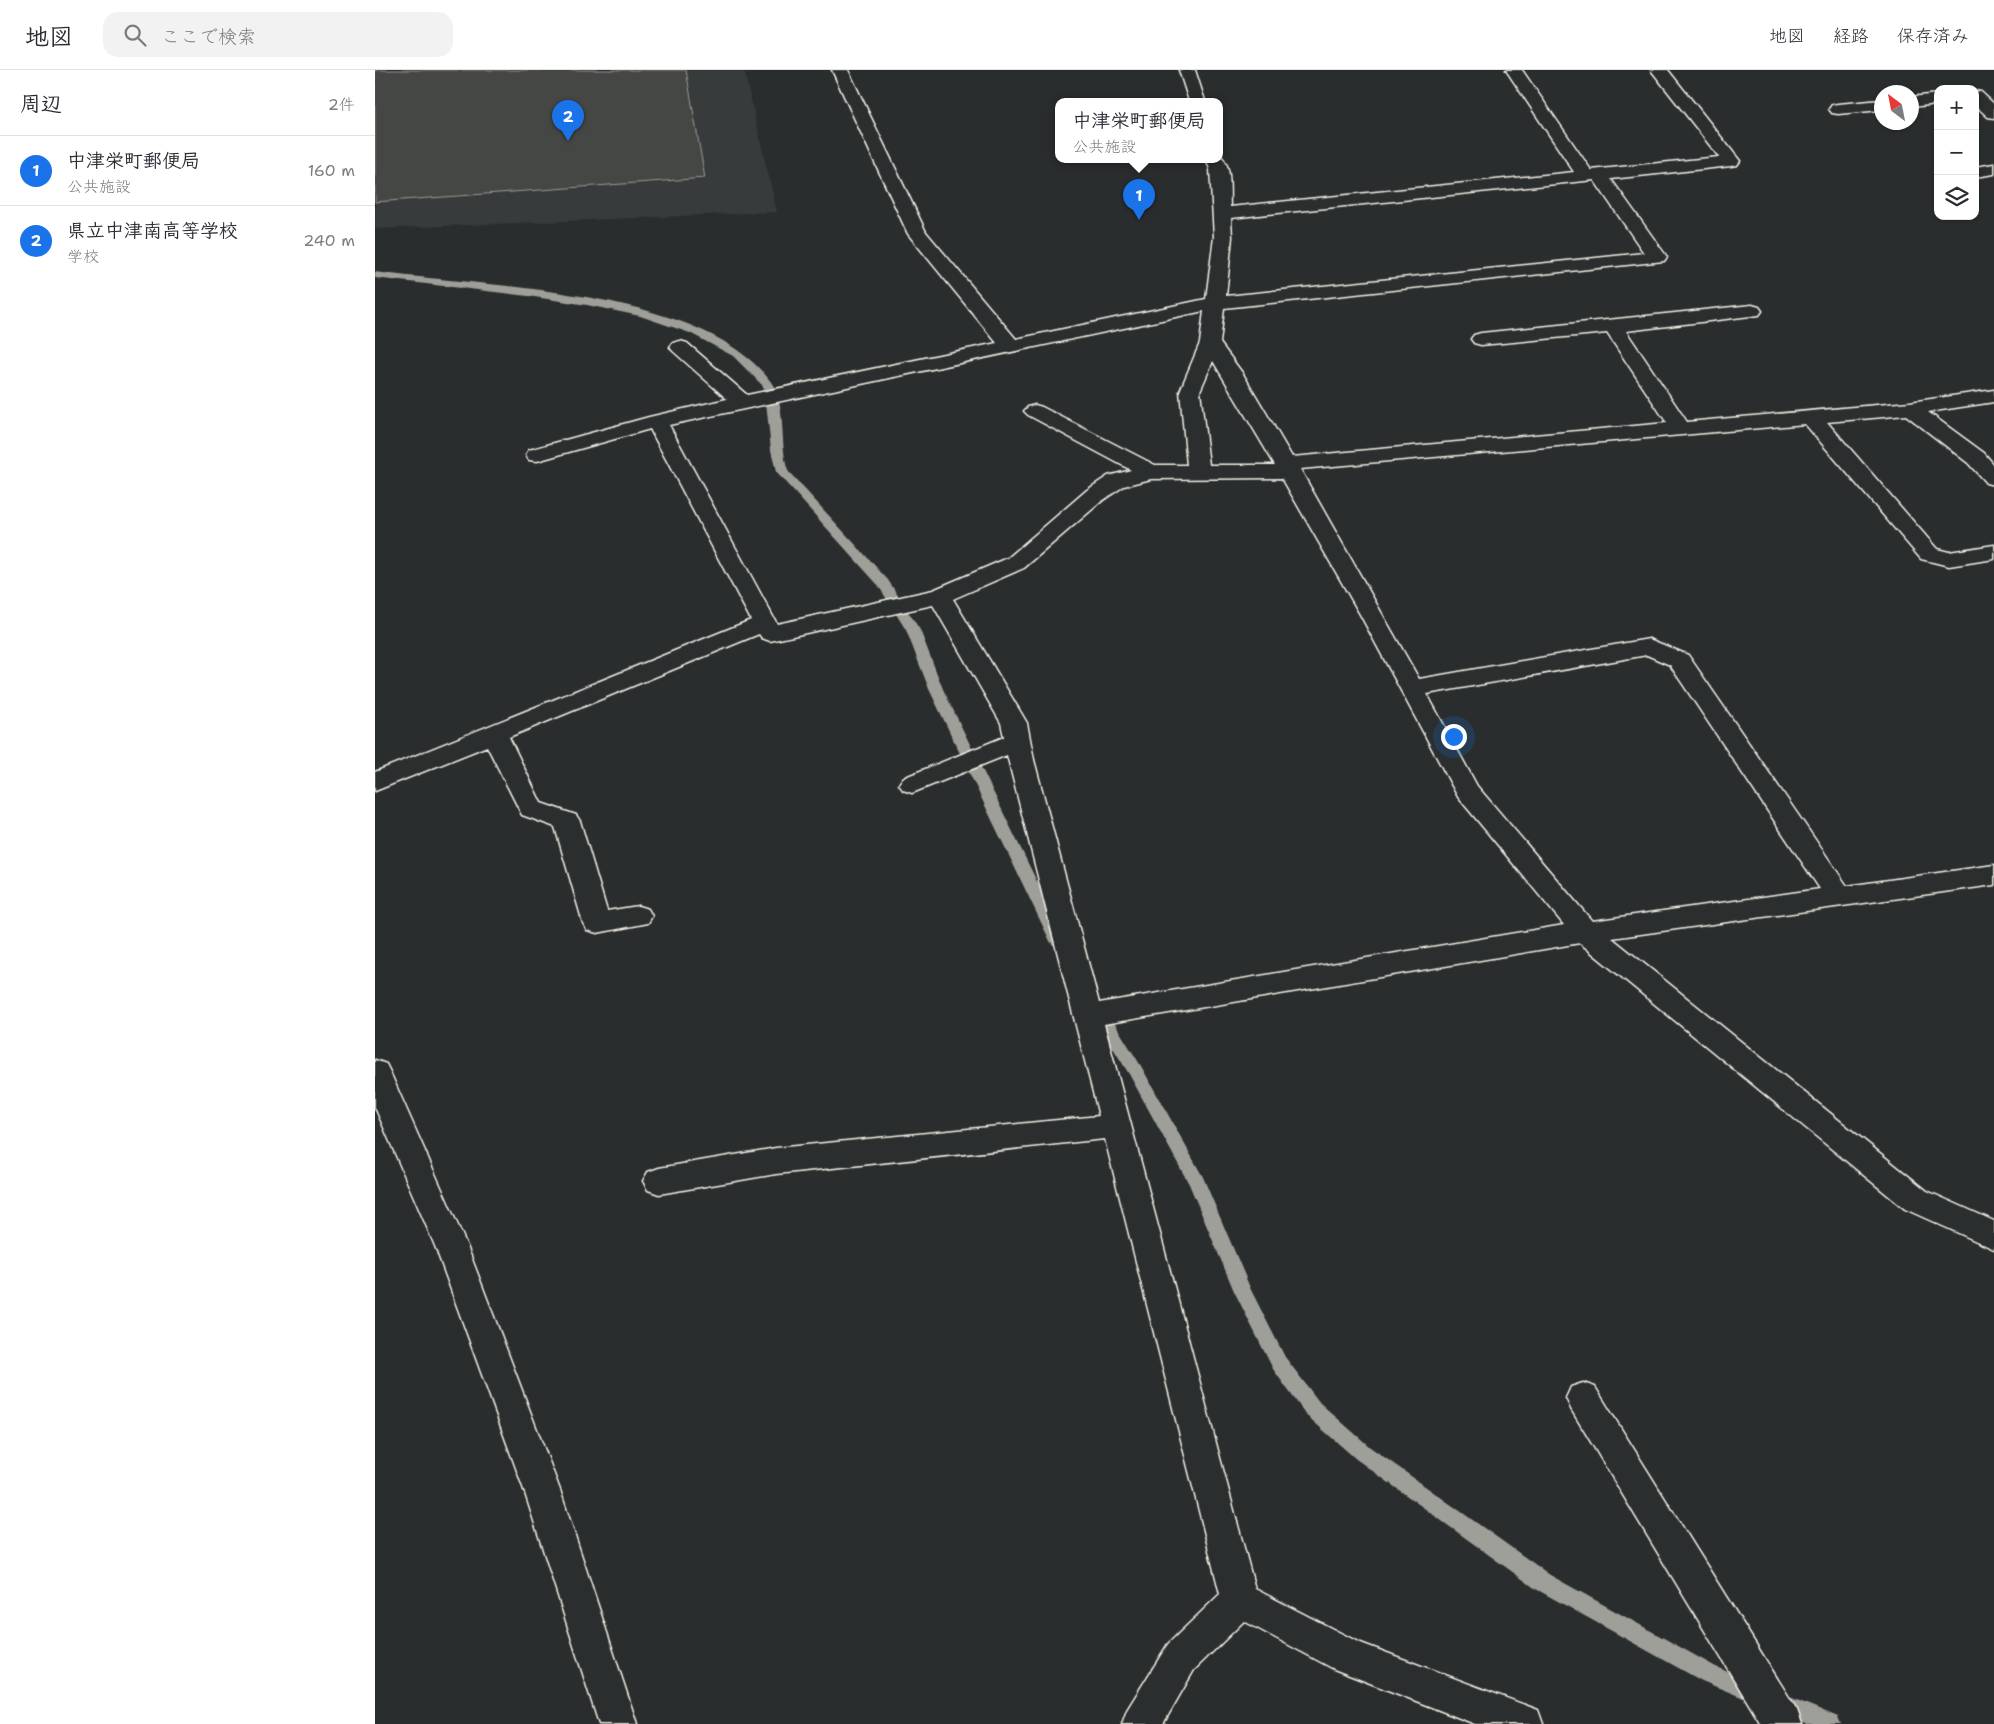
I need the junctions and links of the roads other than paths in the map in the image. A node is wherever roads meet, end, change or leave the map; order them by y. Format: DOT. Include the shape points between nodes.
graph roads {
  1 [pos="840,70"];
  2 [pos="1187,70"];
  3 [pos="1514,70"];
  4 [pos="1659,70"];
  5 [pos="1994,94"];
  6 [pos="1979,96"];
  7 [pos="1196,98"];
  8 [pos="1934,99"];
  9 [pos="1979,100"];
  10 [pos="1919,101"];
  11 [pos="1874,106"];
  12 [pos="1838,109"];
  13 [pos="1994,113"];
  14 [pos="1217,163"];
  15 [pos="1994,170"];
  16 [pos="1979,172"];
  17 [pos="1593,176"];
  18 [pos="1222,213"];
  19 [pos="1215,303"];
  20 [pos="1752,311"];
  21 [pos="1613,326"];
  22 [pos="1481,339"];
  23 [pos="1210,343"];
  24 [pos="1010,345"];
  25 [pos="680,347"];
  26 [pos="1994,396"];
  27 [pos="743,402"];
  28 [pos="1910,408"];
  29 [pos="1035,411"];
  30 [pos="1811,417"];
  31 [pos="656,421"];
  32 [pos="1681,429"];
  33 [pos="537,455"];
  34 [pos="1288,468"];
  35 [pos="1151,472"];
  36 [pos="1199,472"];
  37 [pos="1994,478"];
  38 [pos="1994,552"];
  39 [pos="940,596"];
  40 [pos="764,623"];
  41 [pos="1413,688"];
  42 [pos="494,733"];
  43 [pos="1017,741"];
  44 [pos="375,782"];
  45 [pos="912,784"];
  46 [pos="1994,875"];
  47 [pos="1840,897"];
  48 [pos="639,916"];
  49 [pos="1585,932"];
  50 [pos="1087,1016"];
  51 [pos="375,1072"];
  52 [pos="1116,1126"];
  53 [pos="659,1181"];
  54 [pos="1994,1236"];
  55 [pos="1583,1398"];
  56 [pos="1240,1600"];
  57 [pos="618,1724"];
  58 [pos="1141,1724"];
  59 [pos="1524,1724"];
  60 [pos="1783,1724"];
  1 -- 24 [label="street" via="917,234"];
  2 -- 7 [label="street"];
  3 -- 17 [label="street"];
  4 -- 17 [label="street" via="1731,161"];
  5 -- 6 [label="street"];
  8 -- 10 [label="street"];
  9 -- 13 [label="street"];
  11 -- 12 [label="street"];
  14 -- 18 [label="street"];
  15 -- 16 [label="street"];
  17 -- 18 [label="street"];
  17 -- 19 [label="street" via="1657,257"];
  18 -- 19 [label="street" via="1223,237"];
  19 -- 23 [label="street"];
  19 -- 24 [label="street"];
  20 -- 21 [label="street"];
  21 -- 22 [label="street"];
  21 -- 32 [label="street"];
  23 -- 34 [label="street" via="1233,374"];
  23 -- 36 [label="street" via="1190,391"];
  24 -- 27 [label="street"];
  25 -- 27 [label="street"];
  26 -- 28 [label="street"];
  27 -- 31 [label="street"];
  28 -- 30 [label="street"];
  28 -- 37 [label="street" via="1976,458"];
  29 -- 35 [label="street"];
  30 -- 32 [label="street"];
  30 -- 38 [label="street" via="1929,554 1949,559"];
  31 -- 33 [label="street"];
  31 -- 40 [label="street"];
  32 -- 34 [label="street"];
  34 -- 36 [label="street"];
  34 -- 41 [label="street"];
  35 -- 36 [label="street"];
  35 -- 39 [label="street" via="1116,481 1095,495 1017,563"];
  39 -- 40 [label="street" via="770,633"];
  39 -- 43 [label="street" via="1014,723"];
  40 -- 42 [label="street"];
  41 -- 47 [label="street" via="1649,647 1679,660"];
  41 -- 49 [label="street" via="1467,791"];
  42 -- 44 [label="street"];
  42 -- 48 [label="street" via="531,809 567,821 597,924"];
  43 -- 45 [label="street"];
  43 -- 50 [label="street"];
  46 -- 47 [label="street"];
  47 -- 49 [label="street"];
  49 -- 50 [label="street"];
  49 -- 54 [label="street" via="1916,1200"];
  50 -- 52 [label="street"];
  51 -- 57 [label="street" via="455,1255 542,1490"];
  52 -- 53 [label="street" via="776,1161"];
  52 -- 56 [label="street"];
  55 -- 60 [label="street"];
  56 -- 58 [label="street" via="1181,1657"];
  56 -- 59 [label="street" via="1347,1656"];
}
